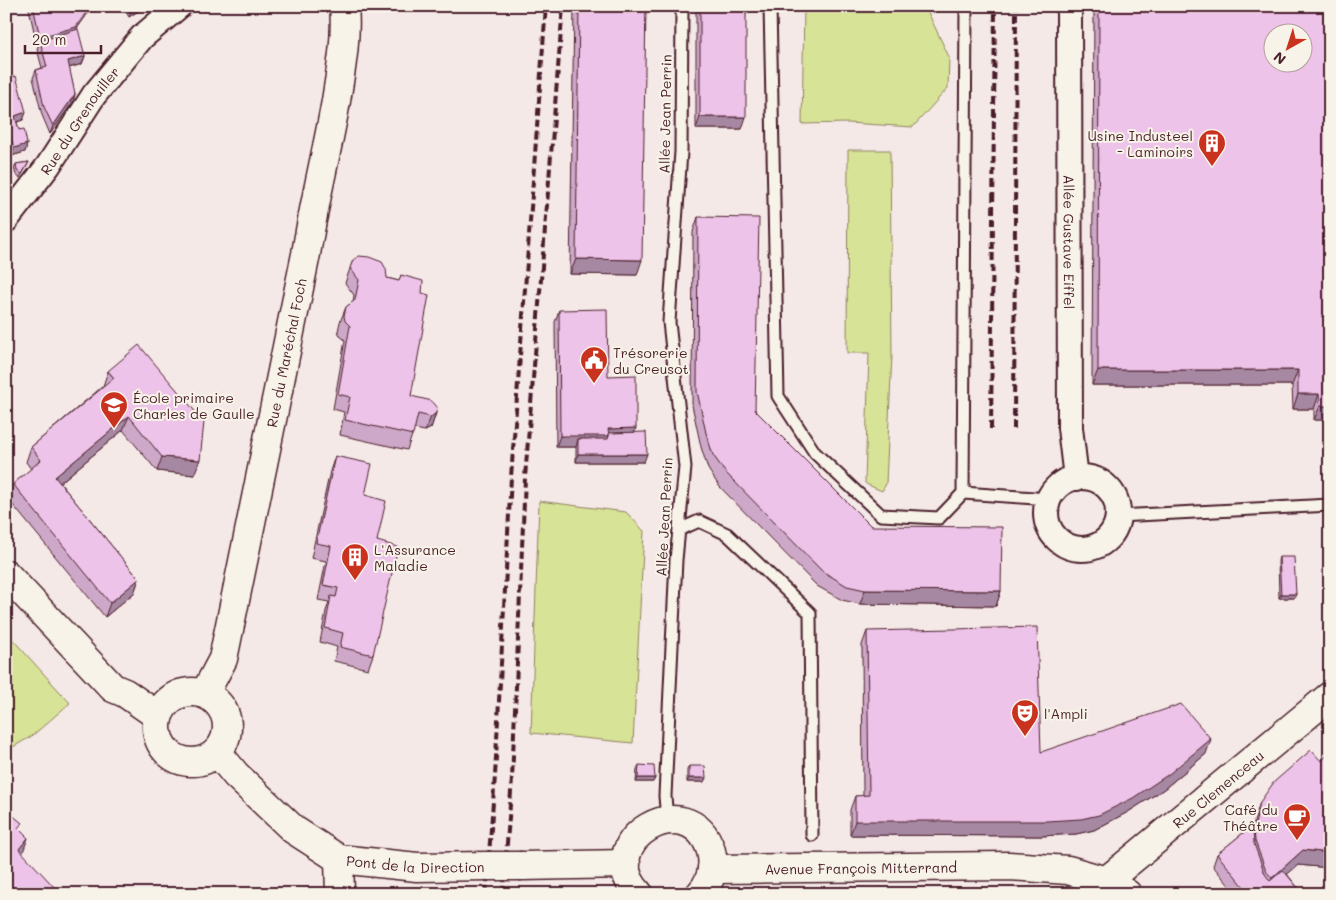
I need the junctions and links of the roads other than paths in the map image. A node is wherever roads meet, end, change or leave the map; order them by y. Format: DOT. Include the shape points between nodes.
graph roads {
  1 [pos="180,6"];
  2 [pos="344,6"];
  3 [pos="682,6"];
  4 [pos="770,6"];
  5 [pos="966,6"];
  6 [pos="1069,6"];
  7 [pos="6,220"];
  8 [pos="1076,478"];
  9 [pos="964,493"];
  10 [pos="1049,499"];
  11 [pos="1330,505"];
  12 [pos="1118,516"];
  13 [pos="679,530"];
  14 [pos="6,574"];
  15 [pos="205,693"];
  16 [pos="1330,696"];
  17 [pos="158,716"];
  18 [pos="217,752"];
  19 [pos="666,820"];
  20 [pos="812,835"];
  21 [pos="339,859"];
  22 [pos="615,865"];
  23 [pos="712,869"];
  24 [pos="1116,887"];
  25 [pos="340,894"];
  26 [pos="639,894"];
  27 [pos="700,894"];
  1 -- 7 [label="street, Rue du Grenouiller" via="142,37 94,95 48,166"];
  2 -- 15 [label="main road, Rue du Maréchal Foch" via="346,27 327,152 224,659"];
  3 -- 13 [label="lane, Allée Jean Perrin" via="681,152 669,322 685,467"];
  4 -- 9 [label="lane" via="778,396 815,453 881,515 939,518"];
  5 -- 9 [label="lane"];
  6 -- 8 [label="street, Allée Gustave Eiffel" via="1070,428"];
  8 -- 10 [label="street" via="1065,482"];
  8 -- 12 [label="street" via="1098,481 1106,487 1113,495"];
  9 -- 10 [label="lane"];
  10 -- 12 [label="street" via="1048,522 1052,532 1059,540 1079,549 1101,544 1116,527"];
  11 -- 12 [label="lane"];
  13 -- 19 [label="lane, Allée Jean Perrin"];
  13 -- 20 [label="lane" via="699,520 727,534 810,613"];
  14 -- 17 [label="main road" via="113,688"];
  15 -- 17 [label="main road" via="193,691 176,695 163,706"];
  15 -- 18 [label="main road" via="215,699 227,719 224,742"];
  16 -- 24 [label="main road, Rue Clemenceau"];
  17 -- 18 [label="main road" via="159,740 174,757 185,762 197,762"];
  18 -- 21 [label="main road, Pont de la Direction" via="294,830"];
  19 -- 22 [label="main road" via="642,830"];
  19 -- 23 [label="main road" via="679,821 701,834 710,850"];
  21 -- 22 [label="main road, Pont de la Direction, bridge" via="417,867"];
  21 -- 25 [label="main road"];
  22 -- 26 [label="main road" via="629,877"];
  23 -- 24 [label="main road, Avenue François Mitterrand" via="1009,866 1068,870"];
  23 -- 27 [label="main road" via="709,882"];
}
